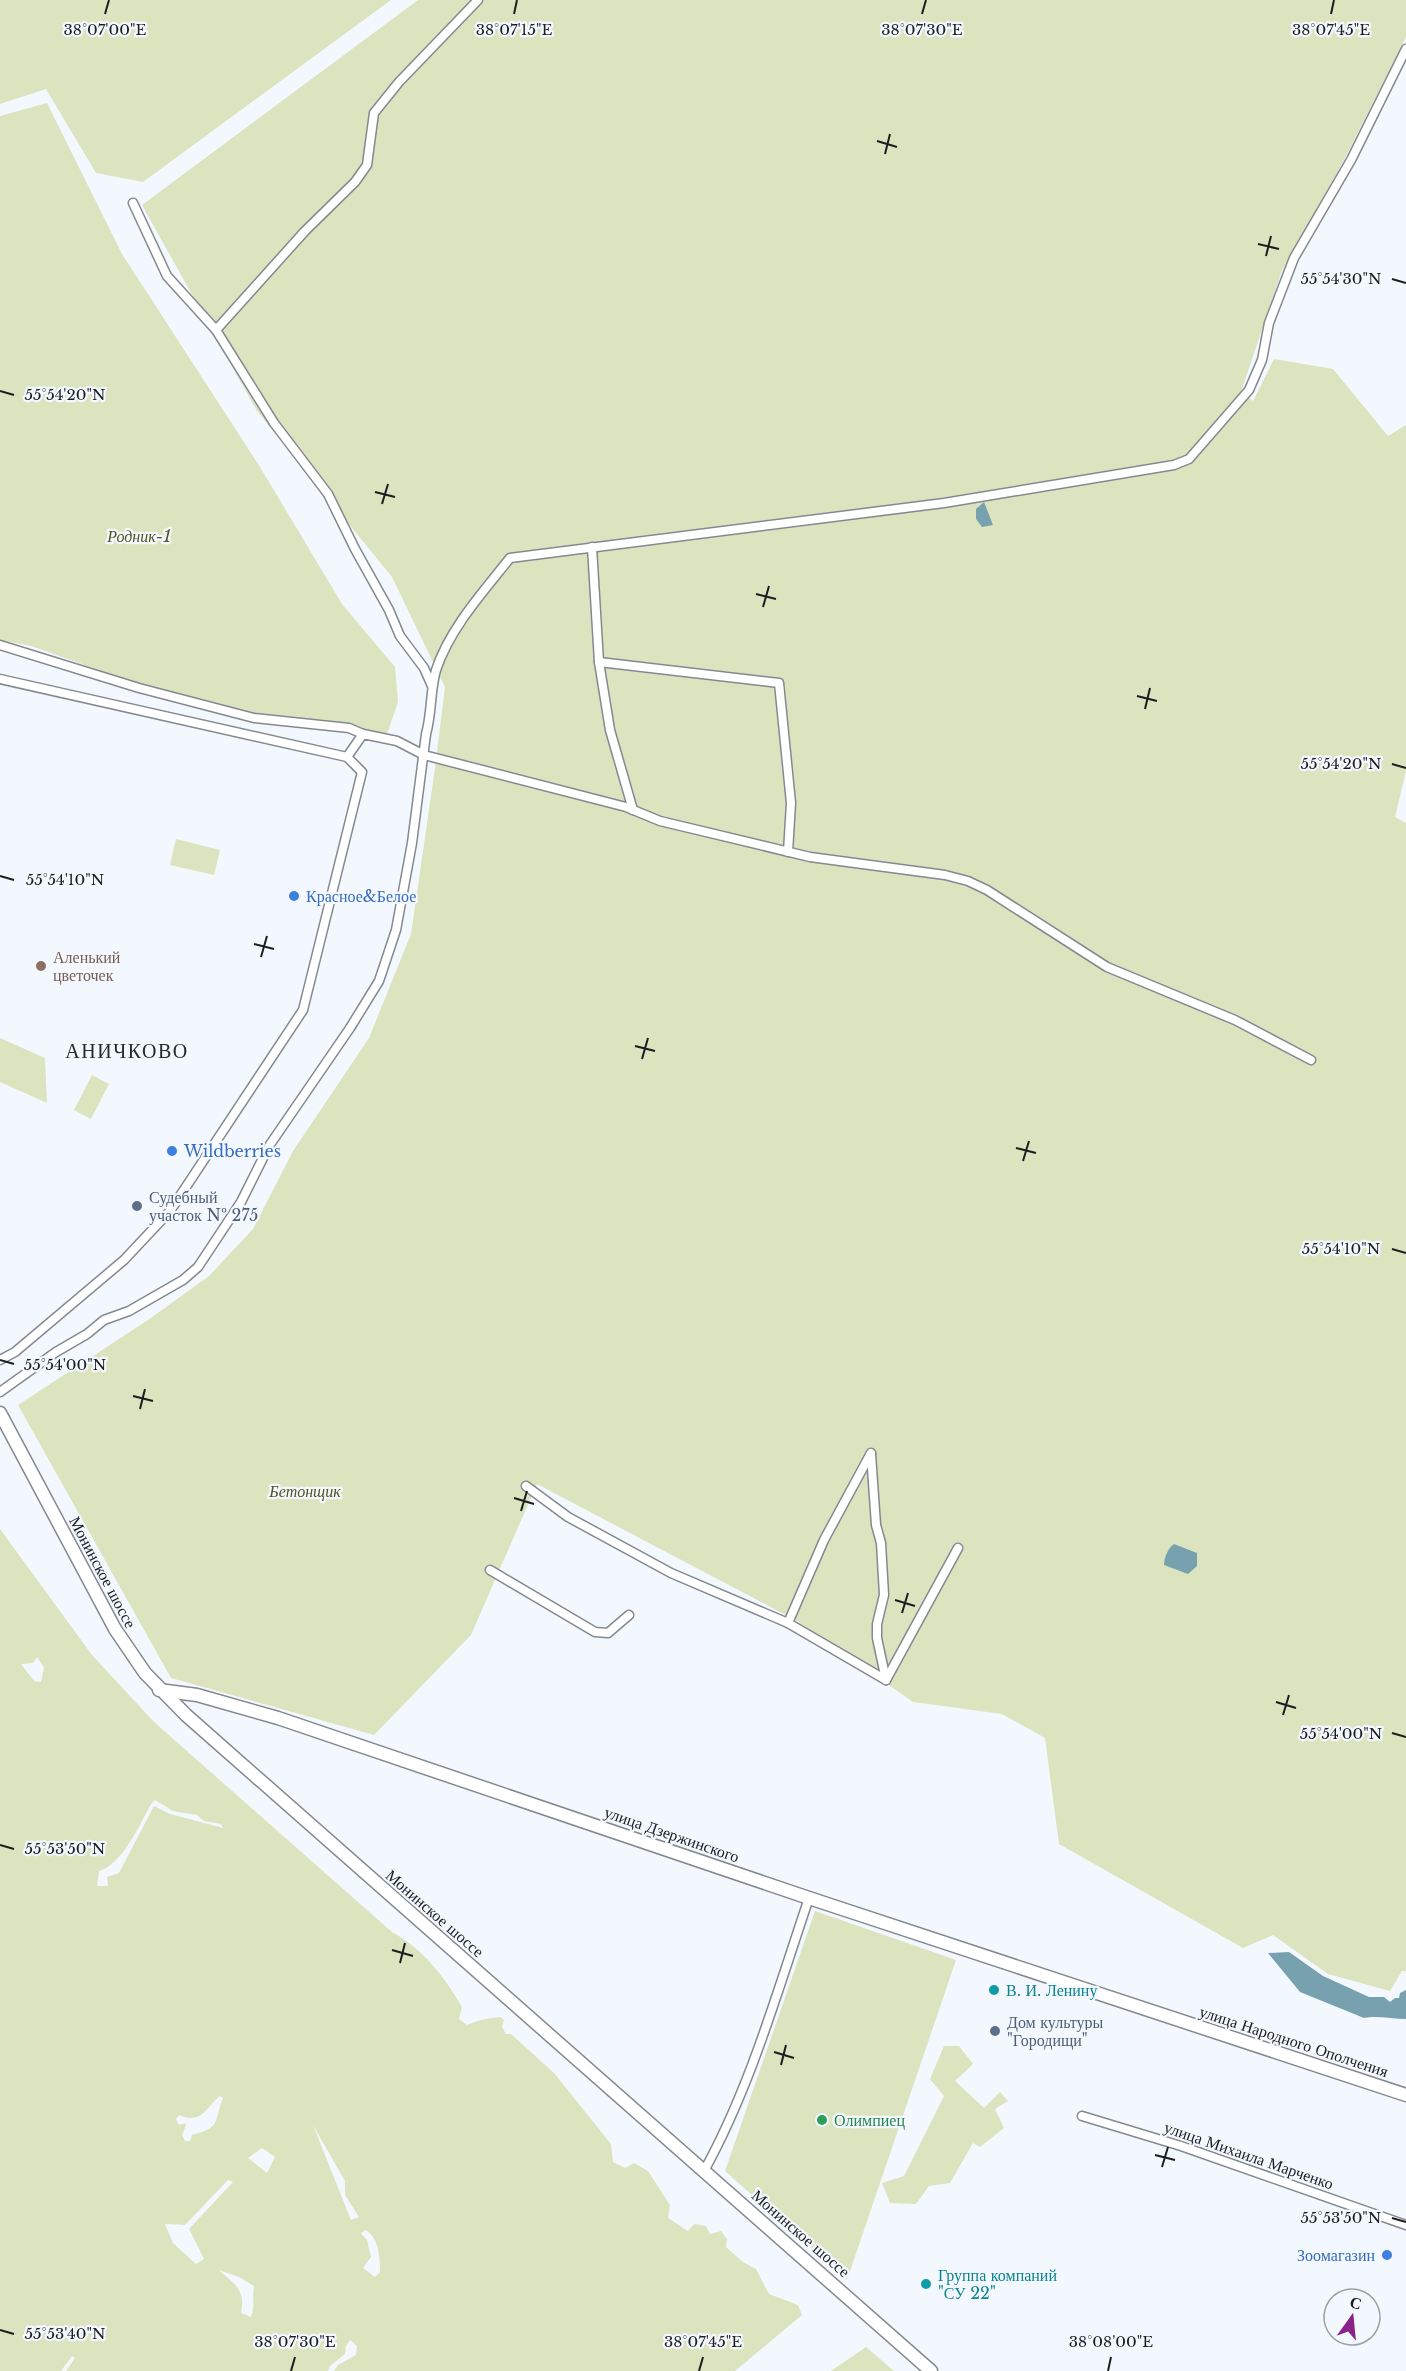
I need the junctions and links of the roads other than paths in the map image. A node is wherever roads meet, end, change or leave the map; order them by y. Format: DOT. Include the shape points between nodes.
graph roads {
  1 [pos="478,0"];
  2 [pos="1406,48"];
  3 [pos="133,203"];
  4 [pos="216,330"];
  5 [pos="592,547"];
  6 [pos="0,645"];
  7 [pos="599,662"];
  8 [pos="0,680"];
  9 [pos="432,686"];
  10 [pos="363,734"];
  11 [pos="424,756"];
  12 [pos="347,758"];
  13 [pos="633,810"];
  14 [pos="788,852"];
  15 [pos="1311,1060"];
  16 [pos="0,1360"];
  17 [pos="0,1392"];
  18 [pos="0,1413"];
  19 [pos="526,1486"];
  20 [pos="958,1548"];
  21 [pos="490,1570"];
  22 [pos="629,1616"];
  23 [pos="788,1623"];
  24 [pos="886,1680"];
  25 [pos="159,1690"];
  26 [pos="213,1699"];
  27 [pos="186,1715"];
  28 [pos="809,1898"];
  29 [pos="1172,2019"];
  30 [pos="1406,2095"];
  31 [pos="1082,2116"];
  32 [pos="704,2171"];
  33 [pos="1406,2225"];
  34 [pos="931,2371"];
  1 -- 4 [label="street" via="399,81 374,113 367,165 355,182"];
  2 -- 5 [label="street" via="1351,160 1294,258 1269,323 1262,360 1250,390 1189,459 1174,465 944,503"];
  3 -- 4 [label="street" via="167,276"];
  4 -- 9 [label="street" via="274,423 328,494 400,636"];
  5 -- 7 [label="street"];
  5 -- 9 [label="street" via="510,558 461,622"];
  6 -- 10 [label="street" via="254,718 349,728"];
  7 -- 13 [label="street" via="610,730"];
  7 -- 14 [label="street" via="779,683 791,803"];
  8 -- 12 [label="street"];
  9 -- 11 [label="street"];
  10 -- 11 [label="street" via="397,741"];
  10 -- 12 [label="street"];
  11 -- 13 [label="street"];
  11 -- 17 [label="street" via="396,930 379,981 269,1146 241,1202 198,1267 129,1311 104,1320"];
  12 -- 16 [label="street" via="362,772 303,1010 170,1210 124,1260 15,1352"];
  13 -- 14 [label="street" via="660,821"];
  14 -- 15 [label="street" via="968,881 1107,967 1235,1020"];
  18 -- 25 [label="street, Монинское шоссе" via="115,1629"];
  19 -- 23 [label="street" via="568,1517 671,1574"];
  20 -- 24 [label="street"];
  21 -- 22 [label="street" via="595,1632 608,1633"];
  23 -- 24 [label="street"];
  23 -- 24 [label="street" via="824,1540 871,1453 884,1594 876,1638"];
  25 -- 26 [label="street, улица Дзержинского"];
  25 -- 27 [label="street, Монинское шоссе"];
  26 -- 27 [label="street" via="193,1700"];
  26 -- 28 [label="street, улица Дзержинского"];
  27 -- 32 [label="street, Монинское шоссе"];
  28 -- 29 [label="street, улица Дзержинского"];
  28 -- 32 [label="street" via="737,2102"];
  29 -- 30 [label="street, улица Народного Ополчения"];
  31 -- 33 [label="street, улица Михаила Марченко" via="1181,2146"];
  32 -- 34 [label="street, Монинское шоссе"];
}
